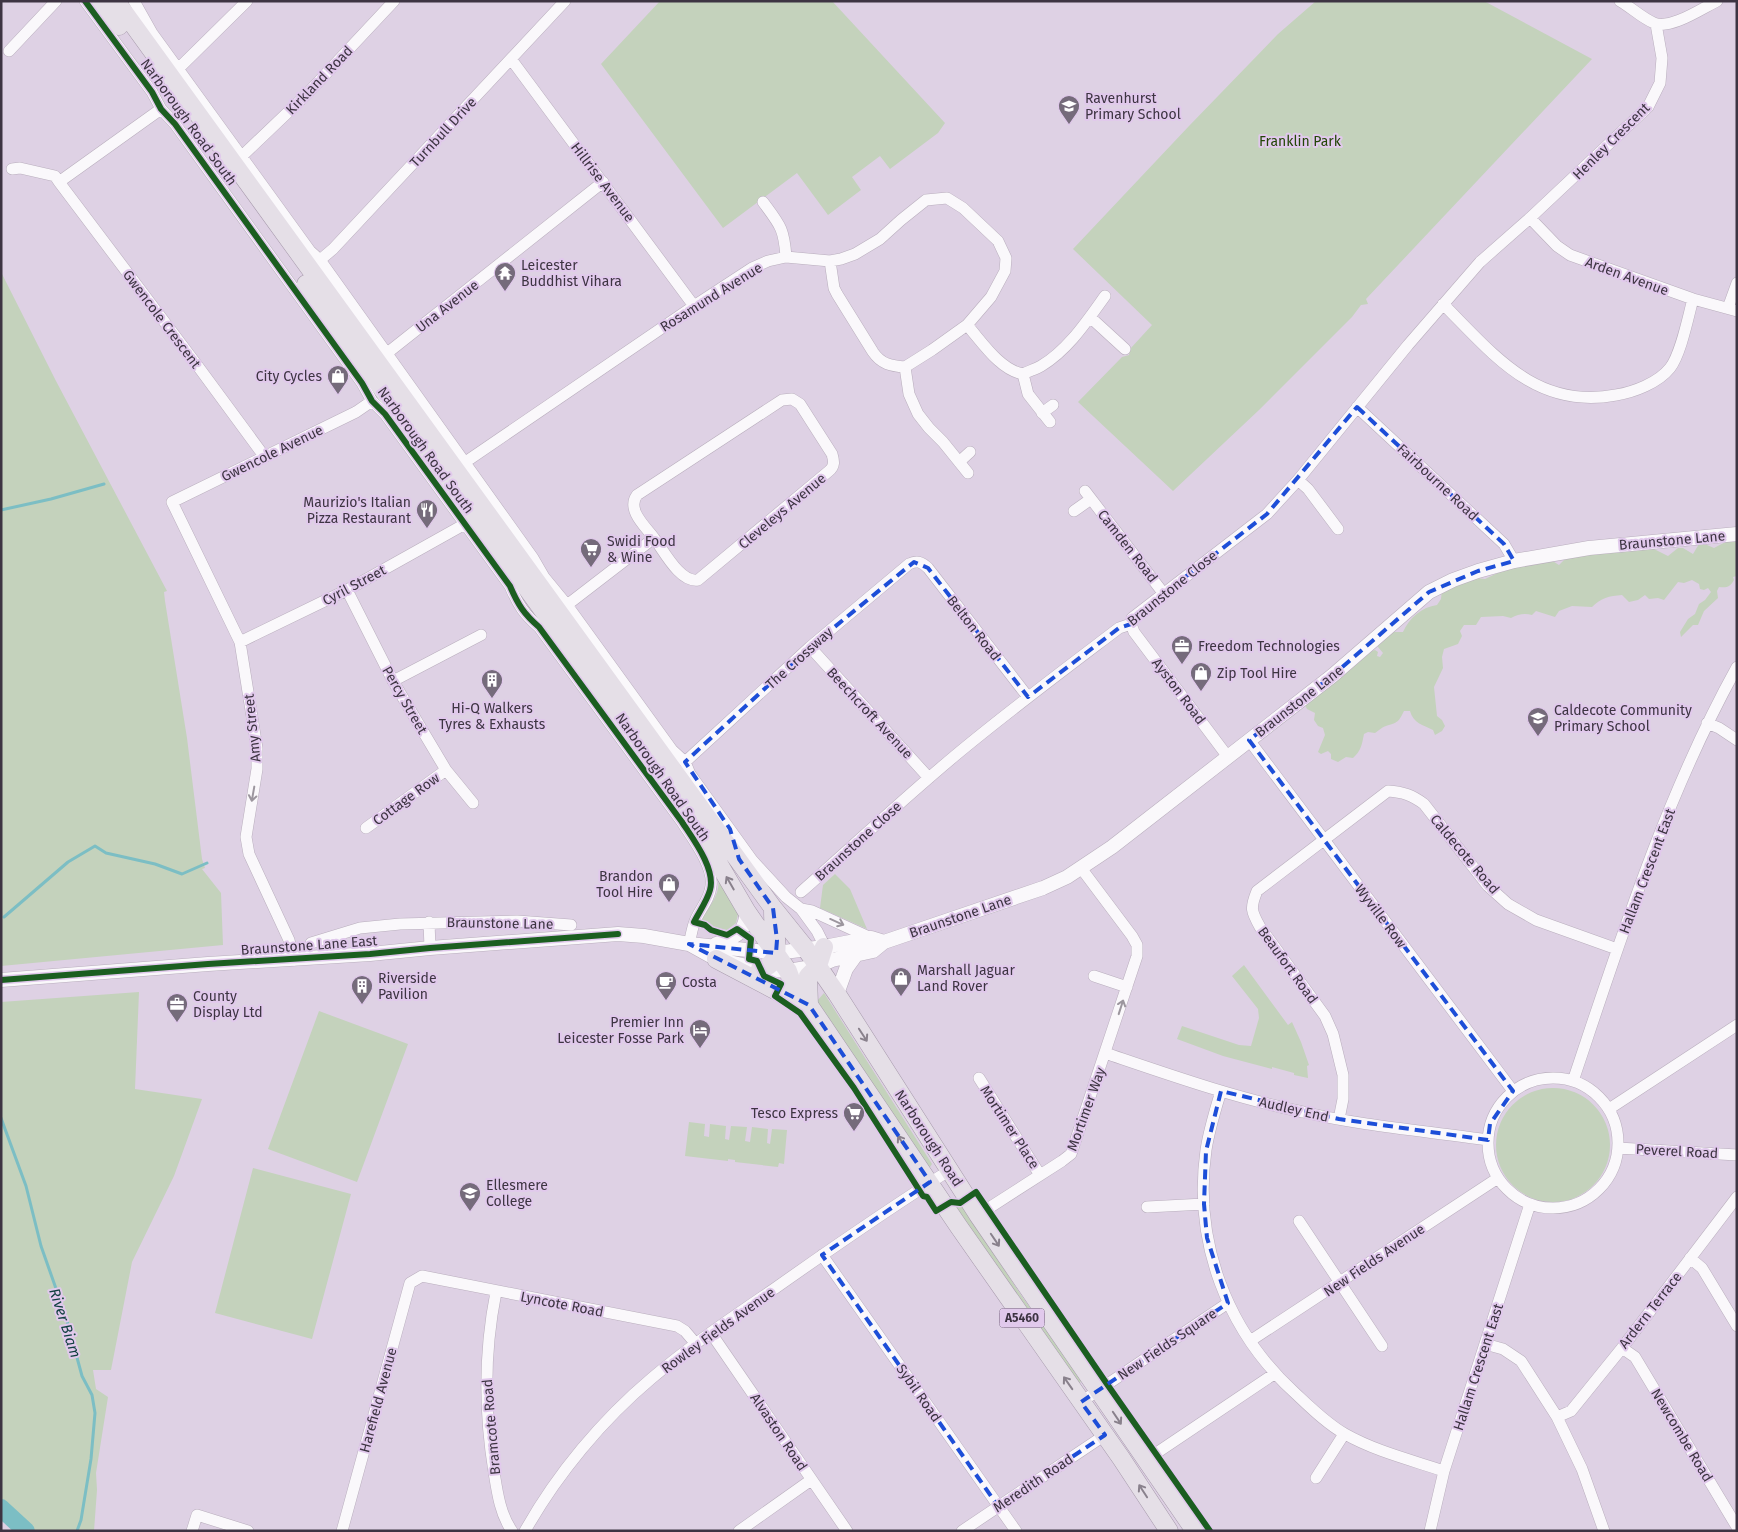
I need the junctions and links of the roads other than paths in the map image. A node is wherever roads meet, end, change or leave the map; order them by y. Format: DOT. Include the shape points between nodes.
graph roads {
  1 [pos="56,1"];
  2 [pos="85,1"];
  3 [pos="100,1"];
  4 [pos="116,1"];
  5 [pos="134,1"];
  6 [pos="247,1"];
  7 [pos="394,1"];
  8 [pos="565,1"];
  9 [pos="1620,1"];
  10 [pos="1716,1"];
  11 [pos="1656,24"];
  12 [pos="9,51"];
  13 [pos="511,59"];
  14 [pos="179,68"];
  15 [pos="161,109"];
  16 [pos="242,156"];
  17 [pos="12,169"];
  18 [pos="59,182"];
  19 [pos="603,182"];
  20 [pos="764,202"];
  21 [pos="1530,218"];
  22 [pos="786,257"];
  23 [pos="320,260"];
  24 [pos="830,261"];
  25 [pos="1480,262"];
  26 [pos="1737,282"];
  27 [pos="1105,296"];
  28 [pos="1693,299"];
  29 [pos="1442,304"];
  30 [pos="694,306"];
  31 [pos="1732,310"];
  32 [pos="1090,317"];
  33 [pos="967,326"];
  34 [pos="1125,349"];
  35 [pos="386,354"];
  36 [pos="904,368"];
  37 [pos="1023,374"];
  38 [pos="372,401"];
  39 [pos="1053,405"];
  40 [pos="1357,407"];
  41 [pos="1042,413"];
  42 [pos="1050,422"];
  43 [pos="970,452"];
  44 [pos="264,456"];
  45 [pos="959,462"];
  46 [pos="464,463"];
  47 [pos="968,473"];
  48 [pos="1298,480"];
  49 [pos="172,502"];
  50 [pos="1074,511"];
  51 [pos="464,524"];
  52 [pos="1338,529"];
  53 [pos="1737,534"];
  54 [pos="654,538"];
  55 [pos="1514,561"];
  56 [pos="919,562"];
  57 [pos="347,590"];
  58 [pos="1164,594"];
  59 [pos="567,605"];
  60 [pos="1131,624"];
  61 [pos="481,635"];
  62 [pos="240,642"];
  63 [pos="810,647"];
  64 [pos="1737,667"];
  65 [pos="393,681"];
  66 [pos="1028,697"];
  67 [pos="1708,722"];
  68 [pos="1249,740"];
  69 [pos="1737,740"];
  70 [pos="1228,756"];
  71 [pos="685,762"];
  72 [pos="446,770"];
  73 [pos="929,778"];
  74 [pos="473,804"];
  75 [pos="366,828"];
  76 [pos="730,829"];
  77 [pos="1324,839"];
  78 [pos="739,859"];
  79 [pos="1081,868"];
  80 [pos="801,892"];
  81 [pos="773,908"];
  82 [pos="801,910"];
  83 [pos="747,912"];
  84 [pos="429,922"];
  85 [pos="571,925"];
  86 [pos="878,940"];
  87 [pos="311,943"];
  88 [pos="689,944"];
  89 [pos="430,948"];
  90 [pos="806,949"];
  91 [pos="1618,949"];
  92 [pos="715,952"];
  93 [pos="776,953"];
  94 [pos="856,955"];
  95 [pos="825,958"];
  96 [pos="294,960"];
  97 [pos="760,969"];
  98 [pos="788,971"];
  99 [pos="1094,976"];
  100 [pos="1,980"];
  101 [pos="1127,987"];
  102 [pos="837,994"];
  103 [pos="809,1005"];
  104 [pos="1737,1025"];
  105 [pos="1105,1053"];
  106 [pos="979,1078"];
  107 [pos="1573,1080"];
  108 [pos="1221,1091"];
  109 [pos="1513,1091"];
  110 [pos="1609,1109"];
  111 [pos="1339,1119"];
  112 [pos="1488,1140"];
  113 [pos="1618,1148"];
  114 [pos="1737,1155"];
  115 [pos="950,1170"];
  116 [pos="1040,1175"];
  117 [pos="1498,1178"];
  118 [pos="930,1182"];
  119 [pos="1737,1197"];
  120 [pos="1204,1204"];
  121 [pos="1530,1204"];
  122 [pos="1147,1208"];
  123 [pos="978,1215"];
  124 [pos="1299,1220"];
  125 [pos="822,1255"];
  126 [pos="1690,1258"];
  127 [pos="422,1276"];
  128 [pos="1340,1284"];
  129 [pos="496,1292"];
  130 [pos="1228,1303"];
  131 [pos="1737,1326"];
  132 [pos="711,1333"];
  133 [pos="1250,1342"];
  134 [pos="696,1344"];
  135 [pos="1486,1344"];
  136 [pos="1382,1346"];
  137 [pos="1622,1348"];
  138 [pos="1274,1374"];
  139 [pos="1098,1390"];
  140 [pos="1081,1402"];
  141 [pos="1557,1417"];
  142 [pos="1344,1434"];
  143 [pos="1105,1435"];
  144 [pos="1146,1460"];
  145 [pos="1444,1471"];
  146 [pos="1316,1478"];
  147 [pos="811,1480"];
  148 [pos="998,1506"];
  149 [pos="1737,1527"];
  150 [pos="192,1531"];
  151 [pos="248,1531"];
  152 [pos="342,1531"];
  153 [pos="512,1531"];
  154 [pos="525,1531"];
  155 [pos="739,1531"];
  156 [pos="847,1531"];
  157 [pos="962,1531"];
  158 [pos="1016,1531"];
  159 [pos="1169,1531"];
  160 [pos="1195,1531"];
  161 [pos="1430,1531"];
  162 [pos="1604,1531"];
  1 -- 12 [label="street"];
  2 -- 15 [label="street, Narborough Road South"];
  83 -- 3 [label="main road, Narborough Road South / A5460, one-way" via="685,806"];
  4 -- 78 [label="main road, Narborough Road South / A5460"];
  5 -- 14 [label="street, Narborough Road South"];
  6 -- 14 [label="street"];
  7 -- 16 [label="street, Kirkland Road" via="306,96"];
  8 -- 13 [label="street, Turnbull Drive"];
  9 -- 11 [label="street"];
  10 -- 11 [label="street" via="1673,23"];
  11 -- 21 [label="street, Henley Crescent" via="1662,58 1660,83 1648,107"];
  13 -- 19 [label="street, Hillrise Avenue"];
  13 -- 23 [label="street, Turnbull Drive"];
  14 -- 16 [label="street, Narborough Road South"];
  15 -- 18 [label="street"];
  15 -- 38 [label="street, Narborough Road South" via="175,124"];
  16 -- 23 [label="street, Narborough Road South" via="310,251"];
  17 -- 18 [label="street, Gwencole Crescent" via="54,176"];
  18 -- 44 [label="street, Gwencole Crescent"];
  19 -- 30 [label="street, Hillrise Avenue"];
  19 -- 35 [label="street, Una Avenue"];
  20 -- 22 [label="street" via="781,226"];
  21 -- 25 [label="street, Henley Crescent"];
  21 -- 28 [label="street, Arden Avenue" via="1570,255"];
  22 -- 24 [label="street, Rosamund Avenue"];
  22 -- 30 [label="street, Rosamund Avenue" via="752,268"];
  23 -- 35 [label="street, Narborough Road South"];
  24 -- 33 [label="street, Rosamund Avenue" via="855,254 880,239 926,200 947,198 998,241 1006,258 1005,271 991,297"];
  24 -- 36 [label="street" via="834,288 878,360"];
  25 -- 29 [label="street, Braunstone Close"];
  26 -- 31 [label="street"];
  27 -- 32 [label="street"];
  28 -- 29 [label="street" via="1678,352 1670,368 1654,382 1627,393 1602,398 1573,398 1544,390 1520,376"];
  28 -- 31 [label="street, Arden Avenue"];
  29 -- 40 [label="street, Braunstone Close"];
  30 -- 46 [label="street, Rosamund Avenue"];
  32 -- 34 [label="street"];
  32 -- 37 [label="street" via="1058,353"];
  33 -- 36 [label="street, Rosamund Avenue"];
  33 -- 37 [label="street" via="998,360"];
  35 -- 46 [label="street, Narborough Road South"];
  36 -- 45 [label="street" via="909,394 918,414"];
  37 -- 41 [label="street" via="1028,394"];
  38 -- 44 [label="street, Gwencole Avenue" via="356,412"];
  38 -- 51 [label="street, Narborough Road South" via="385,414"];
  39 -- 41 [label="street"];
  40 -- 48 [label="street, Braunstone Close"];
  40 -- 55 [label="street, Fairbourne Road" via="1504,544"];
  41 -- 42 [label="street"];
  43 -- 45 [label="street"];
  44 -- 49 [label="street, Gwencole Avenue"];
  45 -- 47 [label="street"];
  46 -- 59 [label="street, Narborough Road South"];
  48 -- 52 [label="street"];
  48 -- 58 [label="street, Braunstone Close" via="1267,514"];
  49 -- 62 [label="street, Amy Street"];
  50 -- 58 [label="street, Camden Road" via="1088,495"];
  51 -- 57 [label="street, Cyril Street"];
  51 -- 88 [label="street, Narborough Road South" via="510,586 525,615 539,627 682,822 701,853 712,884 694,922"];
  53 -- 55 [label="street, Braunstone Lane" via="1589,548"];
  54 -- 54 [label="street, Cleveleys Avenue" via="635,513 634,503 638,495 782,400 792,399 800,404 832,454 833,468 698,580 692,581 681,575"];
  54 -- 59 [label="street"];
  55 -- 68 [label="street, Braunstone Lane" via="1453,580 1429,592 1332,676"];
  56 -- 63 [label="street, The Crossway" via="909,564"];
  56 -- 66 [label="street, Belton Road" via="928,568"];
  57 -- 62 [label="street, Cyril Street"];
  57 -- 65 [label="street, Percy Street"];
  58 -- 60 [label="street, Braunstone Close" via="1132,618"];
  59 -- 71 [label="street, Narborough Road South" via="672,750"];
  60 -- 66 [label="street, Braunstone Close" via="1119,628"];
  60 -- 70 [label="street, Ayston Road"];
  61 -- 65 [label="street"];
  62 -- 96 [label="street, Amy Street, one-way" via="257,748 257,769 246,838 249,854 289,940"];
  63 -- 71 [label="street, The Crossway"];
  63 -- 73 [label="street, Beechcroft Avenue"];
  64 -- 67 [label="street, Hallam Crescent East"];
  65 -- 72 [label="street, Percy Street"];
  66 -- 73 [label="street, Braunstone Close"];
  67 -- 69 [label="street"];
  67 -- 91 [label="street, Hallam Crescent East" via="1665,821"];
  68 -- 70 [label="street, Braunstone Lane"];
  68 -- 77 [label="street, Wyville Row"];
  70 -- 79 [label="street, Braunstone Lane"];
  71 -- 76 [label="street, Narborough Road South" via="690,774"];
  72 -- 74 [label="street, Percy Street"];
  72 -- 75 [label="street, Cottage Row"];
  73 -- 80 [label="street, Braunstone Close"];
  76 -- 78 [label="street, Narborough Road South"];
  76 -- 82 [label="street, Narborough Road South" via="766,876"];
  77 -- 91 [label="street, Caldecote Road" via="1388,791 1412,795 1424,804 1488,886 1508,904 1536,920"];
  77 -- 109 [label="street, Wyville Row"];
  77 -- 111 [label="street, Beaufort Road" via="1257,891 1252,913 1325,1016 1333,1034 1343,1075"];
  78 -- 81 [label="main road, Narborough Road South / A5460"];
  79 -- 86 [label="street, Braunstone Lane" via="1042,888"];
  79 -- 101 [label="street, Mortimer Way" via="1137,945 1137,956"];
  81 -- 90 [label="main road, Narborough Road South / A5460"];
  81 -- 93 [label="main road"];
  82 -- 86 [label="street, Narborough Road South, one-way" via="812,911"];
  82 -- 95 [label="street, Narborough Road South" via="817,931"];
  83 -- 92 [label="street" via="741,932"];
  83 -- 93 [label="main road, Narborough Road South / A5460"];
  84 -- 85 [label="street, Braunstone Lane" via="517,921"];
  84 -- 87 [label="street, Braunstone Lane" via="360,928"];
  84 -- 89 [label="street, Braunstone Lane"];
  86 -- 94 [label="street, Braunstone Lane" via="873,951"];
  86 -- 95 [label="street, Braunstone Lane"];
  88 -- 89 [label="street, Braunstone Lane East" via="618,934"];
  88 -- 92 [label="street, Braunstone Lane East"];
  89 -- 96 [label="street, Braunstone Lane East"];
  90 -- 93 [label="street, Braunstone Lane East"];
  90 -- 95 [label="main road, Narborough Road South / A5460"];
  91 -- 107 [label="street, Hallam Crescent East"];
  92 -- 93 [label="street, Braunstone Lane East"];
  92 -- 97 [label="street, Braunstone Lane East"];
  92 -- 103 [label="main road" via="790,998"];
  93 -- 97 [label="main road" via="772,965"];
  93 -- 98 [label="main road, Narborough Road South / A5460"];
  94 -- 95 [label="street, Braunstone Lane"];
  94 -- 102 [label="street"];
  95 -- 98 [label="street, Braunstone Lane East"];
  95 -- 102 [label="main road, Narborough Road / A5460" via="827,982"];
  95 -- 103 [label="main road" via="808,976"];
  96 -- 100 [label="street, Braunstone Lane East"];
  97 -- 98 [label="street, Braunstone Lane East"];
  98 -- 103 [label="main road, Narborough Road / A5460"];
  99 -- 101 [label="street"];
  105 -- 101 [label="street, Mortimer Way, one-way"];
  102 -- 115 [label="main road, Narborough Road / A5460, one-way"];
  118 -- 103 [label="main road, Narborough Road / A5460, one-way"];
  104 -- 110 [label="street"];
  105 -- 108 [label="street, Audley End"];
  105 -- 116 [label="street, Mortimer Way" via="1071,1154"];
  106 -- 116 [label="street, Mortimer Place"];
  107 -- 109 [label="street" via="1537,1079"];
  107 -- 110 [label="street" via="1593,1091"];
  108 -- 111 [label="street, Audley End"];
  108 -- 120 [label="street" via="1206,1151"];
  109 -- 112 [label="street" via="1501,1103 1490,1124"];
  110 -- 113 [label="street" via="1617,1131"];
  111 -- 112 [label="street, Audley End"];
  112 -- 117 [label="street" via="1489,1159"];
  113 -- 114 [label="street, Peverel Road"];
  113 -- 121 [label="street" via="1611,1173 1592,1196 1561,1208"];
  115 -- 118 [label="street, Rowley Fields Avenue"];
  115 -- 123 [label="main road, Narborough Road / A5460"];
  116 -- 123 [label="street, Mortimer Way"];
  117 -- 121 [label="street" via="1512,1194"];
  117 -- 128 [label="street, New Fields Avenue"];
  118 -- 125 [label="street, Rowley Fields Avenue"];
  140 -- 118 [label="main road, Narborough Road / A5460, one-way"];
  119 -- 126 [label="street, Ardern Terrace"];
  120 -- 122 [label="street"];
  120 -- 130 [label="street" via="1207,1238"];
  121 -- 135 [label="street, Hallam Crescent East"];
  123 -- 139 [label="main road, Narborough Road / A5460, one-way"];
  124 -- 128 [label="street"];
  125 -- 132 [label="street, Rowley Fields Avenue"];
  125 -- 148 [label="street, Sybil Road"];
  126 -- 131 [label="street" via="1702,1268"];
  126 -- 137 [label="street, Ardern Terrace"];
  127 -- 129 [label="street, Lyncote Road"];
  127 -- 152 [label="street, Harefield Avenue" via="410,1283"];
  128 -- 133 [label="street, New Fields Avenue"];
  128 -- 136 [label="street"];
  129 -- 134 [label="street, Lyncote Road" via="677,1326"];
  129 -- 153 [label="street, Bramcote Road" via="487,1351 487,1417 496,1483 503,1514"];
  130 -- 133 [label="street"];
  130 -- 139 [label="street, New Fields Square"];
  132 -- 134 [label="street, Rowley Fields Avenue"];
  132 -- 147 [label="street, Alvaston Road"];
  133 -- 138 [label="street"];
  134 -- 154 [label="street, Rowley Fields Avenue" via="611,1416 553,1486"];
  135 -- 141 [label="street" via="1503,1349 1521,1361"];
  135 -- 145 [label="street, Hallam Crescent East"];
  137 -- 141 [label="street, Ardern Terrace" via="1571,1410"];
  137 -- 149 [label="street, Newcombe Road" via="1635,1357"];
  138 -- 142 [label="street"];
  138 -- 144 [label="street"];
  139 -- 140 [label="street, New Fields Square"];
  139 -- 144 [label="main road, Narborough Road / A5460, one-way"];
  140 -- 143 [label="main road, Narborough Road / A5460"];
  141 -- 162 [label="street" via="1582,1469"];
  142 -- 145 [label="street"];
  142 -- 146 [label="street"];
  143 -- 148 [label="street, Meredith Road"];
  159 -- 143 [label="main road, Narborough Road / A5460, one-way"];
  144 -- 160 [label="main road, Narborough Road / A5460"];
  145 -- 161 [label="street, Hallam Crescent East"];
  147 -- 155 [label="street"];
  147 -- 156 [label="street, Alvaston Road"];
  148 -- 157 [label="street, Meredith Road"];
  148 -- 158 [label="street, Sybil Road"];
  150 -- 151 [label="street" via="197,1515"];
}
